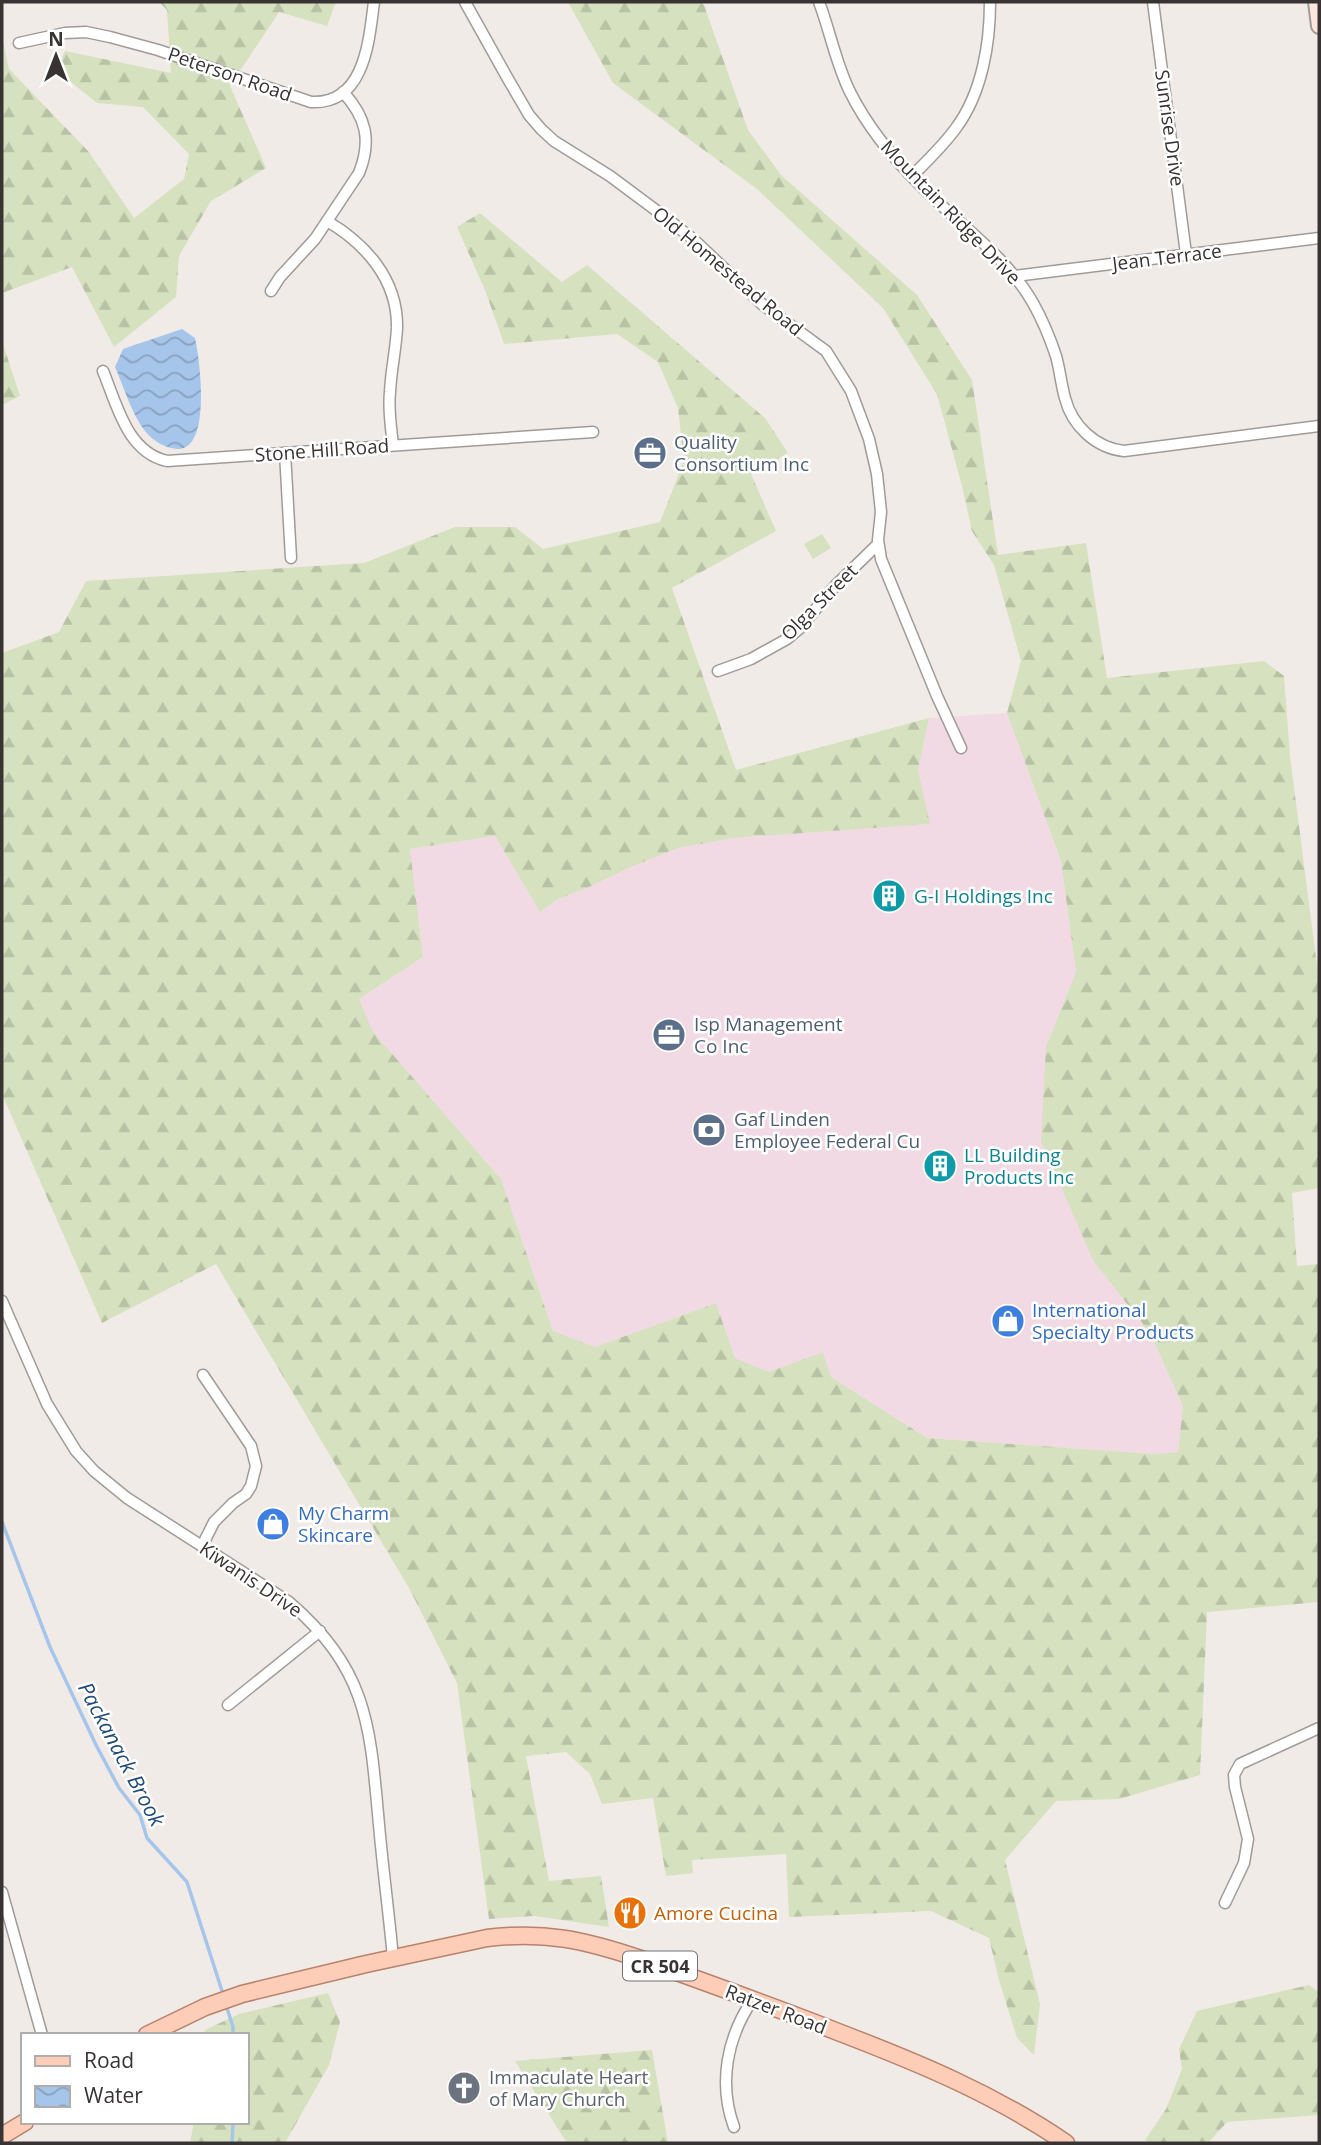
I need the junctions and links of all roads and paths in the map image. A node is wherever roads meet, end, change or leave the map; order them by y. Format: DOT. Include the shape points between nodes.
graph roads {
  1 [pos="374,2"];
  2 [pos="465,2"];
  3 [pos="819,2"];
  4 [pos="990,2"];
  5 [pos="1153,2"];
  6 [pos="1316,2"];
  7 [pos="1319,26"];
  8 [pos="19,43"];
  9 [pos="343,92"];
  10 [pos="912,176"];
  11 [pos="327,221"];
  12 [pos="1319,238"];
  13 [pos="1186,254"];
  14 [pos="1015,276"];
  15 [pos="271,291"];
  16 [pos="103,371"];
  17 [pos="1319,426"];
  18 [pos="593,432"];
  19 [pos="393,445"];
  20 [pos="285,453"];
  21 [pos="878,544"];
  22 [pos="291,558"];
  23 [pos="718,671"];
  24 [pos="961,748"];
  25 [pos="2,1301"];
  26 [pos="203,1375"];
  27 [pos="202,1546"];
  28 [pos="320,1631"];
  29 [pos="228,1705"];
  30 [pos="1319,1728"];
  31 [pos="2,1892"];
  32 [pos="1226,1903"];
  33 [pos="393,1958"];
  34 [pos="753,1999"];
  35 [pos="40,2033"];
  36 [pos="151,2033"];
  37 [pos="22,2124"];
  38 [pos="734,2127"];
  39 [pos="2,2136"];
  40 [pos="1066,2143"];
  1 -- 9 [label="street" via="362,66"];
  2 -- 21 [label="street, Old Homestead Road" via="541,129 652,206 763,305 825,351 851,391 869,439 880,499"];
  3 -- 10 [label="street, Mountain Ridge Drive" via="850,92 878,137"];
  4 -- 10 [label="street" via="987,49 967,109 957,127"];
  5 -- 13 [label="street, Sunrise Drive"];
  6 -- 7 [label="main road"];
  8 -- 9 [label="street, Peterson Road" via="86,32 158,50 311,102"];
  9 -- 11 [label="street" via="359,111 366,149 359,173"];
  10 -- 14 [label="street, Mountain Ridge Drive"];
  11 -- 15 [label="street"];
  11 -- 19 [label="street" via="372,259 394,302"];
  12 -- 13 [label="street, Jean Terrace"];
  13 -- 14 [label="street, Jean Terrace"];
  14 -- 17 [label="street, Mountain Ridge Drive" via="1046,331 1065,400 1075,419 1107,447 1138,450"];
  16 -- 20 [label="street, Stone Hill Road" via="129,432 156,458"];
  18 -- 19 [label="street, Stone Hill Road"];
  19 -- 20 [label="street, Stone Hill Road"];
  20 -- 22 [label="street"];
  21 -- 23 [label="street, Olga Street" via="787,639"];
  21 -- 24 [label="street, Old Homestead Road"];
  25 -- 27 [label="street, Kiwanis Drive" via="47,1404 76,1451 127,1498"];
  26 -- 27 [label="street" via="251,1446 256,1466 246,1494 214,1522"];
  27 -- 28 [label="street, Kiwanis Drive" via="289,1602"];
  28 -- 29 [label="street"];
  28 -- 33 [label="street, Kiwanis Drive" via="350,1675 367,1721"];
  30 -- 32 [label="street" via="1240,1764 1234,1775 1248,1839 1244,1863"];
  31 -- 35 [label="street"];
  33 -- 34 [label="main road, Ratzer Road / CR 504" via="486,1938 554,1936 602,1946"];
  33 -- 36 [label="main road, Ratzer Road / CR 504" via="222,2001"];
  34 -- 38 [label="street" via="735,2029 727,2065"];
  34 -- 40 [label="main road, Ratzer Road / CR 504" via="964,2084"];
  37 -- 39 [label="main road"];
}
